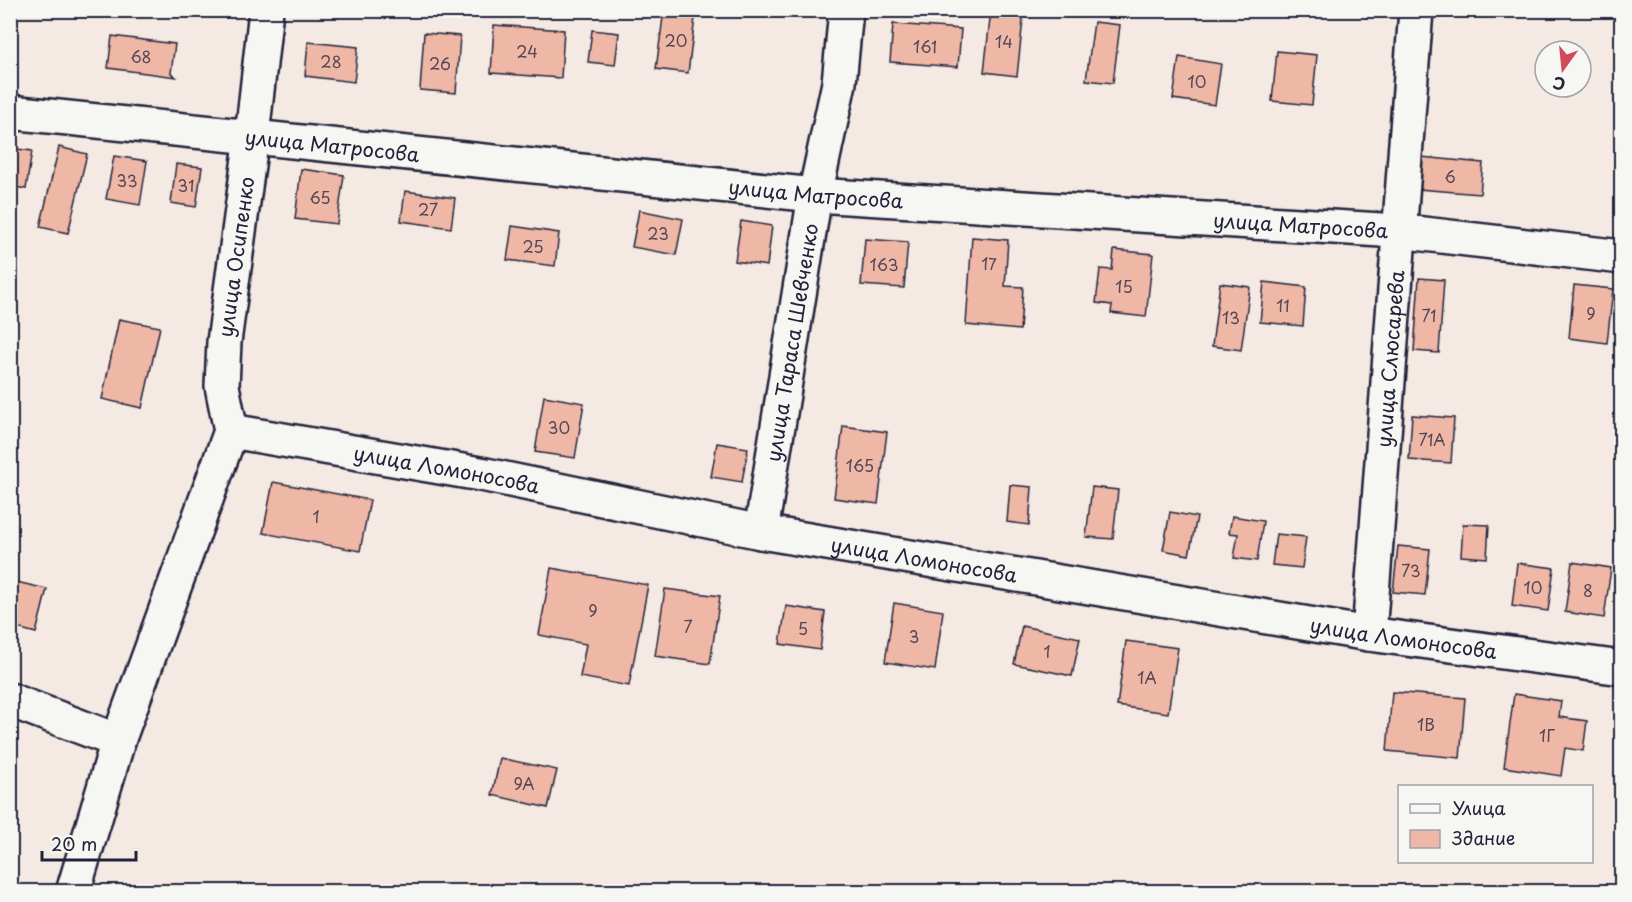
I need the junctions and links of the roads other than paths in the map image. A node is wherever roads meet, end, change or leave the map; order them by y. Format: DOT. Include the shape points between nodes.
graph roads {
  1 [pos="266,10"];
  2 [pos="846,10"];
  3 [pos="1416,10"];
  4 [pos="10,112"];
  5 [pos="252,136"];
  6 [pos="815,195"];
  7 [pos="1398,231"];
  8 [pos="1622,257"];
  9 [pos="231,431"];
  10 [pos="761,532"];
  11 [pos="1369,634"];
  12 [pos="1622,668"];
  13 [pos="10,700"];
  14 [pos="118,741"];
  15 [pos="73,891"];
  1 -- 5 [label="street, улица Осипенко"];
  2 -- 6 [label="street, улица Тараса Шевченко" via="839,83"];
  3 -- 7 [label="street, улица Слюсарева"];
  4 -- 5 [label="street, улица Матросова"];
  5 -- 6 [label="street, улица Матросова"];
  5 -- 9 [label="street, улица Осипенко" via="224,342 222,386"];
  6 -- 7 [label="street, улица Матросова"];
  6 -- 10 [label="street, улица Тараса Шевченко"];
  7 -- 8 [label="street, улица Матросова"];
  7 -- 11 [label="street, улица Слюсарева"];
  9 -- 10 [label="street, улица Ломоносова" via="486,475"];
  9 -- 14 [label="street"];
  10 -- 11 [label="street, улица Ломоносова"];
  11 -- 12 [label="street, улица Ломоносова"];
  13 -- 14 [label="street"];
  14 -- 15 [label="street"];
}
